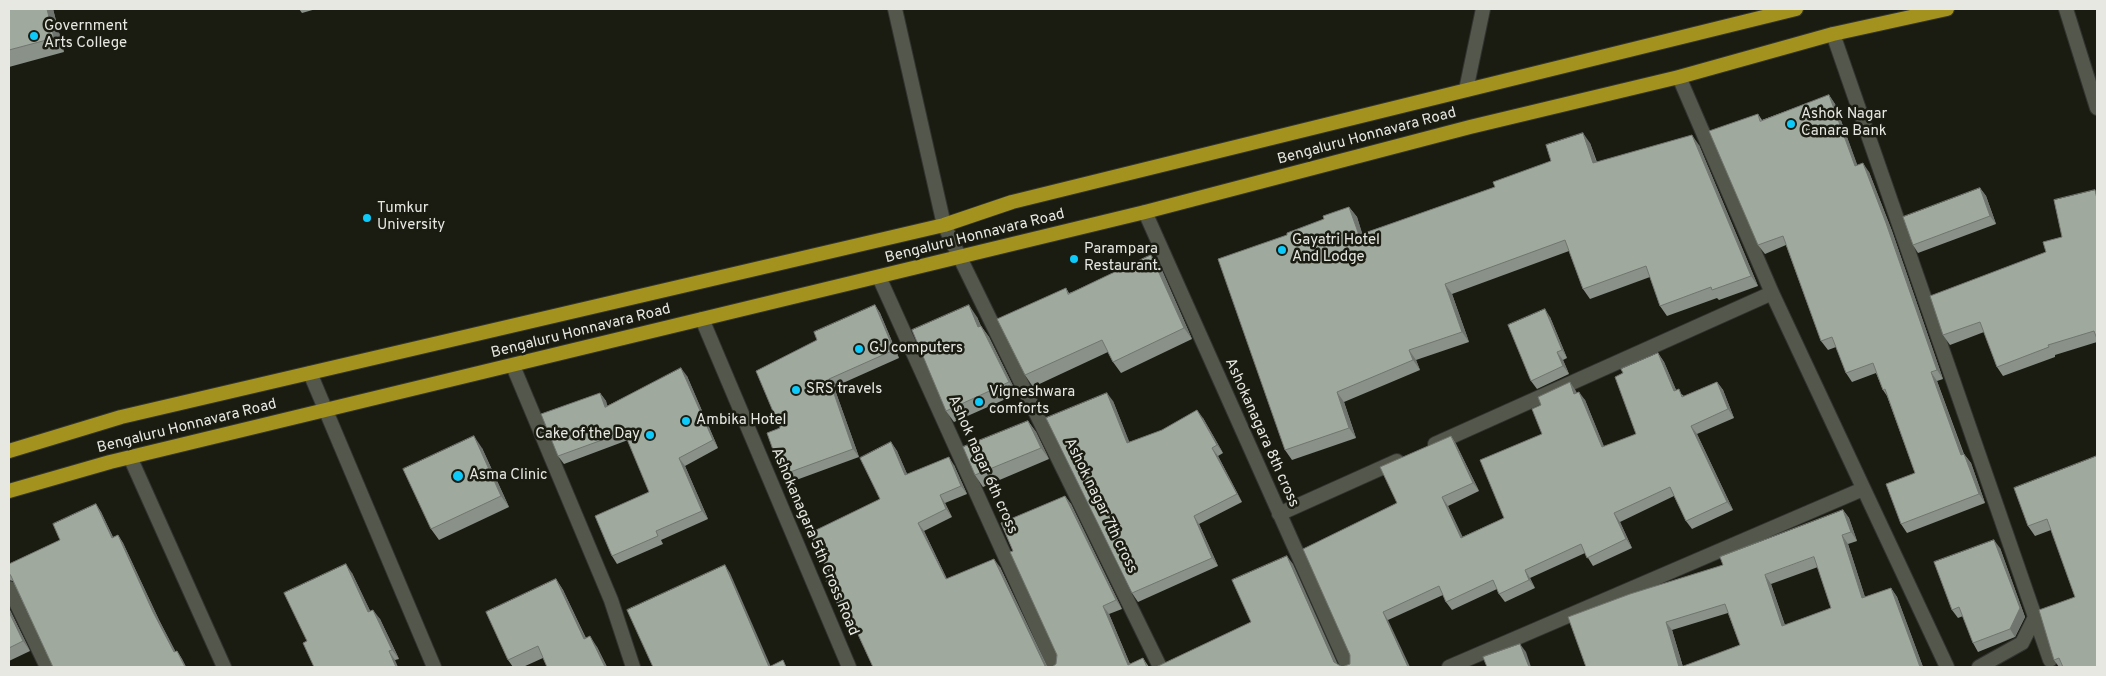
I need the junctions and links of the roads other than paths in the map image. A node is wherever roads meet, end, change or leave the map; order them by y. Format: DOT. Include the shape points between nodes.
graph roads {
  1 [pos="895,9"];
  2 [pos="1483,9"];
  3 [pos="1796,9"];
  4 [pos="1947,9"];
  5 [pos="2066,9"];
  6 [pos="1833,34"];
  7 [pos="1679,77"];
  8 [pos="1466,90"];
  9 [pos="2097,108"];
  10 [pos="1145,212"];
  11 [pos="944,224"];
  12 [pos="960,257"];
  13 [pos="879,277"];
  14 [pos="1772,293"];
  15 [pos="702,320"];
  16 [pos="513,366"];
  17 [pos="310,373"];
  18 [pos="326,411"];
  19 [pos="9,451"];
  20 [pos="130,458"];
  21 [pos="1864,489"];
  22 [pos="9,491"];
  23 [pos="1279,514"];
  24 [pos="9,588"];
  25 [pos="2035,616"];
  26 [pos="2050,660"];
  27 [pos="47,667"];
  28 [pos="224,667"];
  29 [pos="434,667"];
  30 [pos="633,667"];
  31 [pos="849,667"];
  32 [pos="1055,667"];
  33 [pos="1160,667"];
  34 [pos="1348,667"];
  35 [pos="1449,667"];
  36 [pos="1947,667"];
  37 [pos="1978,667"];
  1 -- 11 [label="street, Ashok nagar 7th cross"];
  2 -- 8 [label="street"];
  3 -- 8 [label="main road, Bengaluru Honnavara Road"];
  4 -- 6 [label="main road, Bengaluru Honnavara Road"];
  5 -- 9 [label="street"];
  6 -- 7 [label="main road, Bengaluru Honnavara Road"];
  6 -- 25 [label="street"];
  7 -- 10 [label="main road, Bengaluru Honnavara Road" via="1470,127"];
  7 -- 14 [label="street"];
  8 -- 11 [label="main road, Bengaluru Honnavara Road" via="1012,202"];
  10 -- 12 [label="main road, Bengaluru Honnavara Road"];
  10 -- 23 [label="street, Ashokanagara 8th cross"];
  11 -- 12 [label="street, Ashok nagar 7th cross"];
  11 -- 17 [label="main road, Bengaluru Honnavara Road"];
  12 -- 13 [label="main road, Bengaluru Honnavara Road"];
  12 -- 33 [label="street, Ashok nagar 7th cross"];
  13 -- 15 [label="main road, Bengaluru Honnavara Road"];
  13 -- 32 [label="street, Ashok nagar 6th cross"];
  14 -- 21 [label="street"];
  14 -- 23 [label="street"];
  15 -- 16 [label="main road, Bengaluru Honnavara Road"];
  15 -- 31 [label="street, Ashokanagara 5th Cross Road"];
  16 -- 18 [label="main road, Bengaluru Honnavara Road"];
  16 -- 30 [label="street" via="611,600"];
  17 -- 18 [label="street"];
  17 -- 19 [label="main road, Bengaluru Honnavara Road" via="121,418"];
  18 -- 20 [label="main road, Bengaluru Honnavara Road"];
  18 -- 29 [label="street"];
  20 -- 22 [label="main road, Bengaluru Honnavara Road"];
  20 -- 28 [label="street"];
  21 -- 35 [label="street"];
  21 -- 36 [label="street"];
  23 -- 34 [label="street, Ashokanagara 8th cross"];
  24 -- 27 [label="street"];
  25 -- 26 [label="street"];
  25 -- 37 [label="street" via="2022,642"];
}
